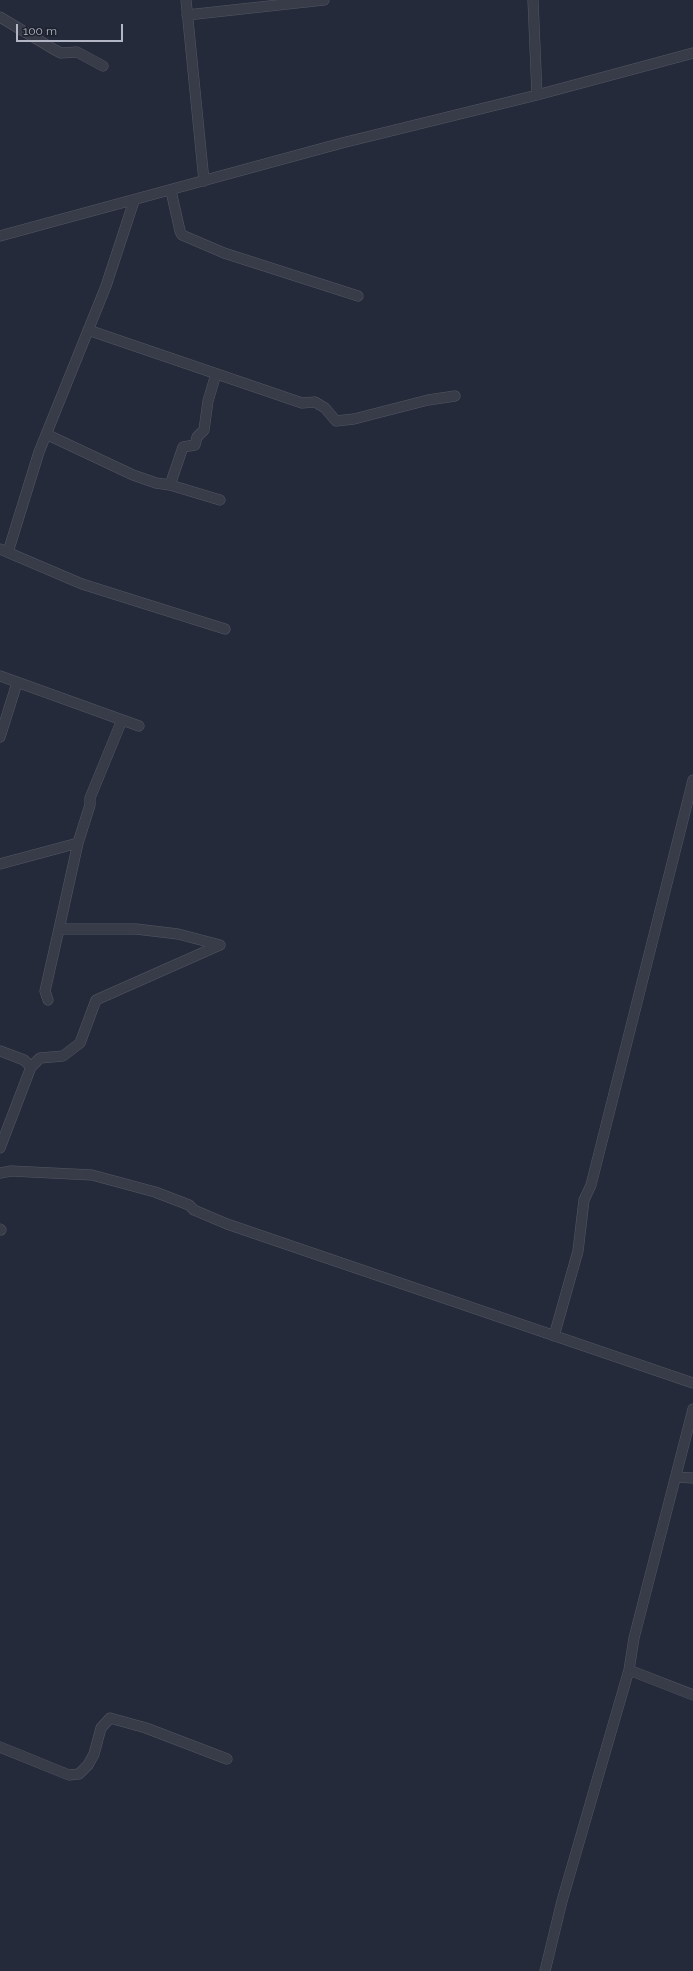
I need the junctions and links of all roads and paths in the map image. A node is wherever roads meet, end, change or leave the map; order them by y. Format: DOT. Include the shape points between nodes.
graph roads {
  1 [pos="186,0"];
  2 [pos="324,0"];
  3 [pos="533,0"];
  4 [pos="187,15"];
  5 [pos="0,17"];
  6 [pos="693,53"];
  7 [pos="103,66"];
  8 [pos="537,95"];
  9 [pos="204,181"];
  10 [pos="171,191"];
  11 [pos="134,201"];
  12 [pos="0,236"];
  13 [pos="358,296"];
  14 [pos="88,330"];
  15 [pos="216,374"];
  16 [pos="455,396"];
  17 [pos="48,435"];
  18 [pos="170,485"];
  19 [pos="220,500"];
  20 [pos="4,550"];
  21 [pos="225,629"];
  22 [pos="0,676"];
  23 [pos="17,684"];
  24 [pos="122,720"];
  25 [pos="139,726"];
  26 [pos="0,737"];
  27 [pos="693,780"];
  28 [pos="78,843"];
  29 [pos="0,864"];
  30 [pos="59,929"];
  31 [pos="48,1000"];
  32 [pos="0,1051"];
  33 [pos="31,1067"];
  34 [pos="0,1148"];
  35 [pos="0,1173"];
  36 [pos="554,1336"];
  37 [pos="693,1383"];
  38 [pos="693,1409"];
  39 [pos="676,1477"];
  40 [pos="693,1478"];
  41 [pos="629,1670"];
  42 [pos="693,1695"];
  43 [pos="0,1747"];
  44 [pos="227,1759"];
  45 [pos="545,1971"];
  1 -- 4 [label="street"];
  2 -- 4 [label="street"];
  3 -- 8 [label="street"];
  4 -- 9 [label="street"];
  5 -- 7 [label="street" via="60,53 77,52"];
  6 -- 8 [label="street"];
  8 -- 9 [label="street" via="342,143"];
  9 -- 10 [label="street"];
  10 -- 11 [label="street"];
  10 -- 13 [label="street" via="182,235 224,252"];
  11 -- 12 [label="street"];
  11 -- 14 [label="street" via="106,286"];
  14 -- 15 [label="street"];
  14 -- 17 [label="street"];
  15 -- 16 [label="street" via="302,403 315,402 336,421 354,420 428,400"];
  15 -- 18 [label="street" via="208,401 204,430 197,437 195,445 183,447"];
  17 -- 18 [label="street" via="133,475"];
  17 -- 20 [label="street" via="39,452"];
  18 -- 19 [label="street"];
  20 -- 21 [label="street" via="82,584"];
  22 -- 23 [label="street"];
  23 -- 24 [label="street"];
  23 -- 26 [label="street"];
  24 -- 25 [label="street"];
  24 -- 28 [label="street" via="91,793 90,805"];
  27 -- 36 [label="street" via="591,1185 584,1200 578,1251"];
  28 -- 29 [label="street"];
  28 -- 30 [label="street"];
  30 -- 31 [label="street" via="45,991"];
  30 -- 33 [label="street" via="136,929 178,934 220,945 96,1000 80,1044 63,1056 40,1058"];
  32 -- 33 [label="street" via="24,1060"];
  33 -- 34 [label="street"];
  35 -- 36 [label="street" via="11,1170 92,1175 156,1192 227,1224"];
  36 -- 37 [label="street"];
  38 -- 39 [label="street"];
  39 -- 40 [label="street"];
  39 -- 41 [label="street" via="634,1638"];
  41 -- 42 [label="street"];
  41 -- 45 [label="street" via="562,1901"];
  43 -- 44 [label="street" via="69,1775 79,1774 88,1765 94,1754 101,1728 110,1718 146,1728"];
}
